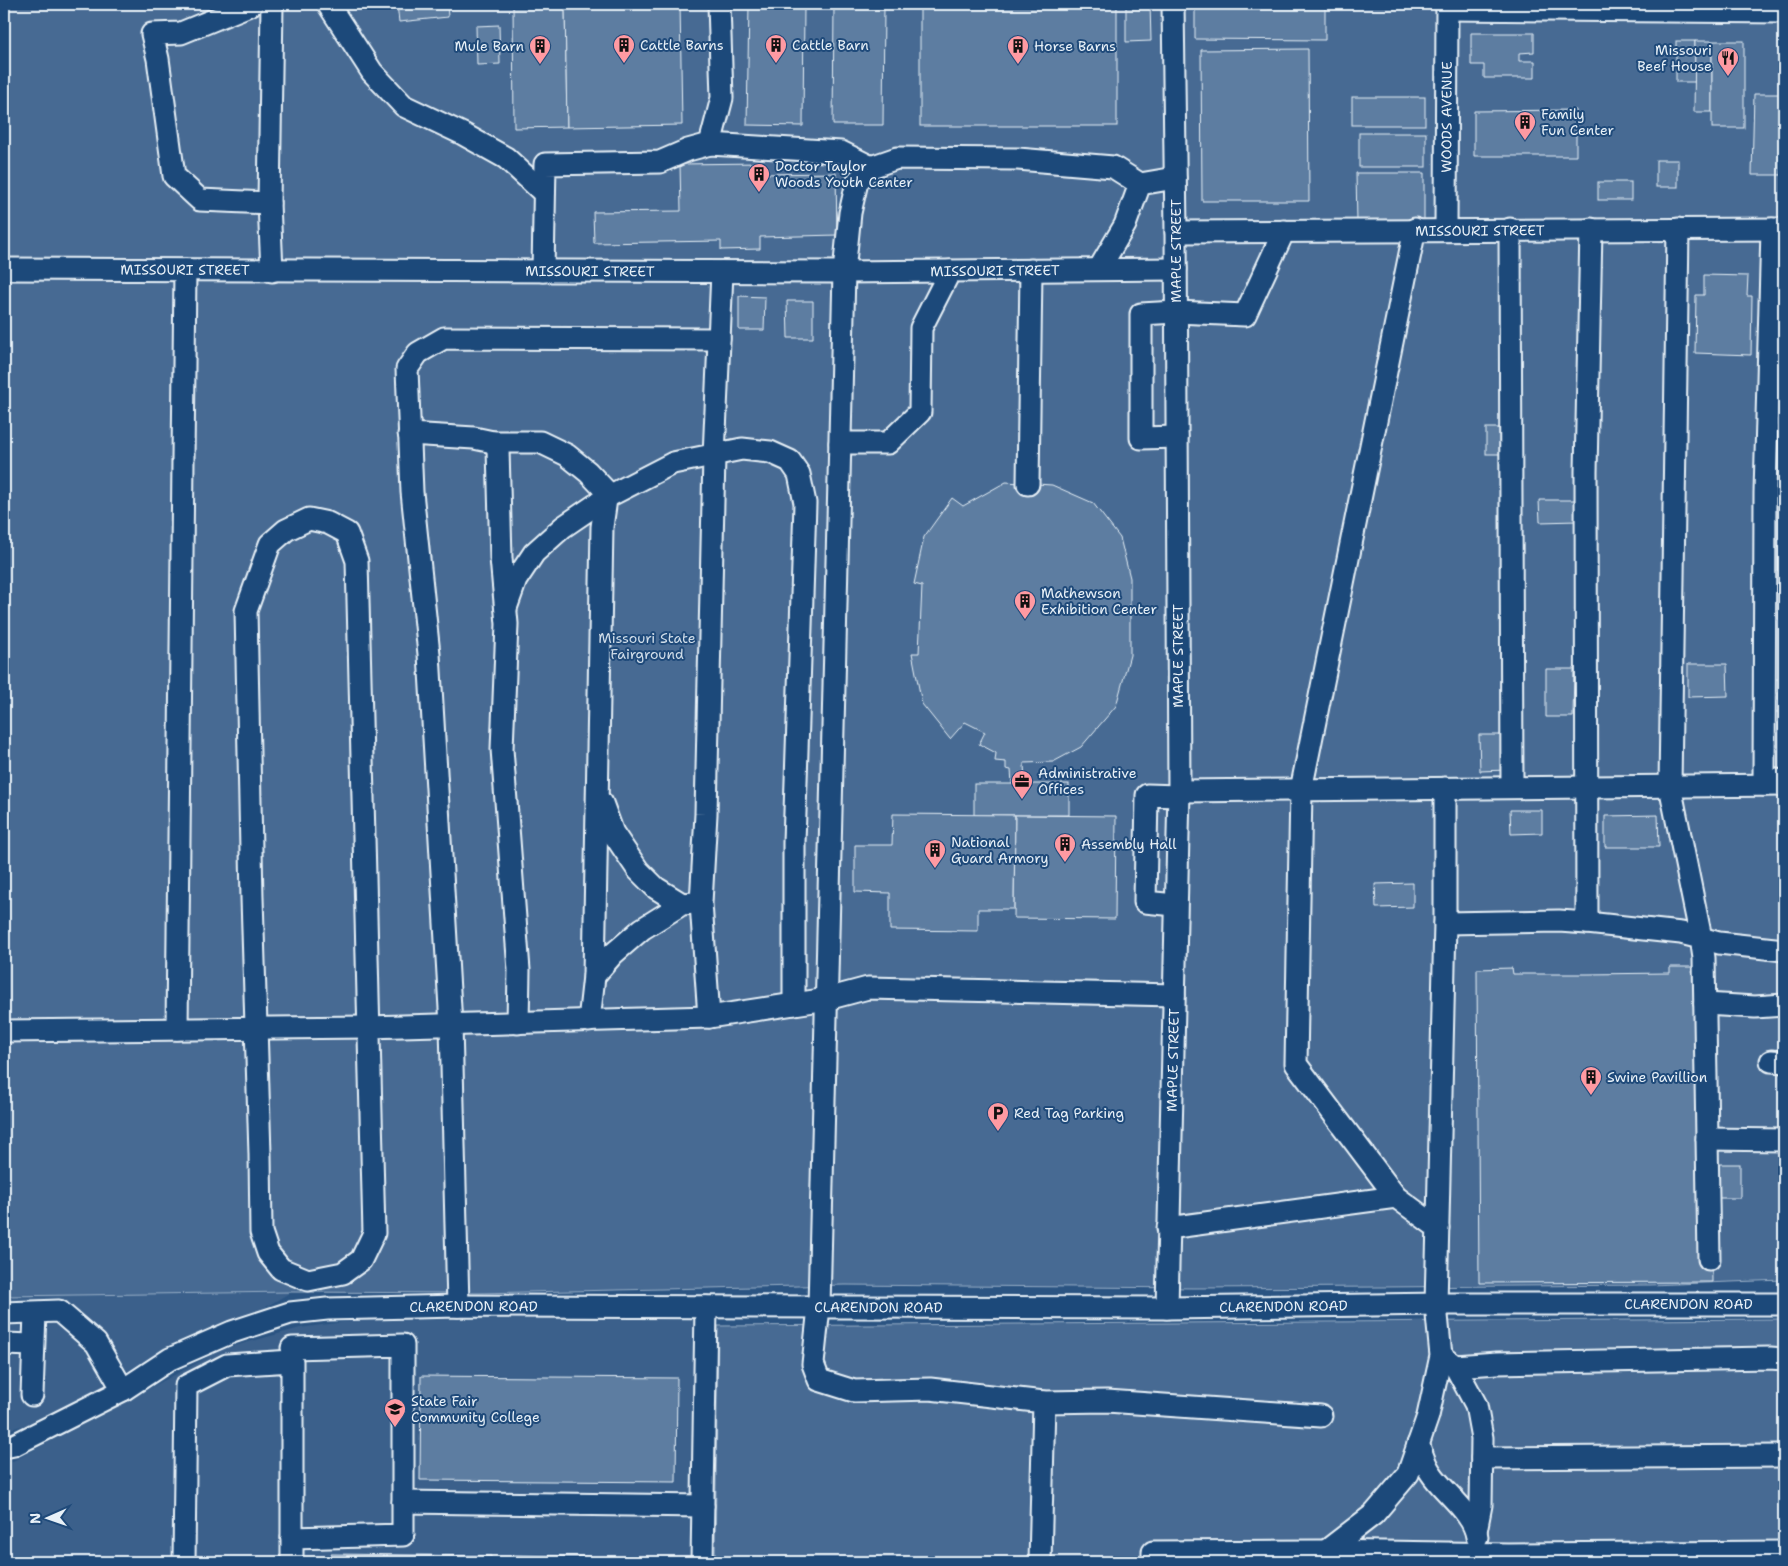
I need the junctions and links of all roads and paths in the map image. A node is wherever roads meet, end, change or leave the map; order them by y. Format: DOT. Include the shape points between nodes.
graph roads {
  1 [pos="252,4"];
  2 [pos="272,4"];
  3 [pos="328,4"];
  4 [pos="720,4"];
  5 [pos="1173,4"];
  6 [pos="1447,6"];
  7 [pos="1598,7"];
  8 [pos="1780,9"];
  9 [pos="710,144"];
  10 [pos="871,167"];
  11 [pos="1176,178"];
  12 [pos="1140,184"];
  13 [pos="544,193"];
  14 [pos="270,202"];
  15 [pos="1415,229"];
  16 [pos="1446,229"];
  17 [pos="1510,229"];
  18 [pos="1590,229"];
  19 [pos="1678,229"];
  20 [pos="1778,229"];
  21 [pos="1284,231"];
  22 [pos="1176,232"];
  23 [pos="4,269"];
  24 [pos="1099,269"];
  25 [pos="1176,269"];
  26 [pos="185,270"];
  27 [pos="1031,270"];
  28 [pos="272,271"];
  29 [pos="543,271"];
  30 [pos="950,271"];
  31 [pos="722,272"];
  32 [pos="844,272"];
  33 [pos="1176,312"];
  34 [pos="719,339"];
  35 [pos="409,434"];
  36 [pos="1177,437"];
  37 [pos="493,442"];
  38 [pos="840,443"];
  39 [pos="714,456"];
  40 [pos="1028,484"];
  41 [pos="607,497"];
  42 [pos="506,608"];
  43 [pos="1784,778"];
  44 [pos="1774,785"];
  45 [pos="1670,786"];
  46 [pos="1587,787"];
  47 [pos="1445,788"];
  48 [pos="1512,788"];
  49 [pos="1301,790"];
  50 [pos="598,793"];
  51 [pos="1178,793"];
  52 [pos="691,904"];
  53 [pos="1175,905"];
  54 [pos="1445,923"];
  55 [pos="1587,923"];
  56 [pos="1701,938"];
  57 [pos="1784,950"];
  58 [pos="594,976"];
  59 [pos="1174,995"];
  60 [pos="827,999"];
  61 [pos="794,1004"];
  62 [pos="1705,1004"];
  63 [pos="1784,1005"];
  64 [pos="709,1017"];
  65 [pos="589,1021"];
  66 [pos="518,1023"];
  67 [pos="451,1025"];
  68 [pos="368,1027"];
  69 [pos="256,1028"];
  70 [pos="176,1029"];
  71 [pos="4,1031"];
  72 [pos="1707,1139"];
  73 [pos="1784,1140"];
  74 [pos="1396,1197"];
  75 [pos="1168,1228"];
  76 [pos="1438,1228"];
  77 [pos="1710,1258"];
  78 [pos="1784,1304"];
  79 [pos="1436,1305"];
  80 [pos="458,1306"];
  81 [pos="819,1307"];
  82 [pos="706,1308"];
  83 [pos="1168,1308"];
  84 [pos="4,1313"];
  85 [pos="35,1313"];
  86 [pos="290,1313"];
  87 [pos="4,1344"];
  88 [pos="33,1345"];
  89 [pos="292,1354"];
  90 [pos="1784,1359"];
  91 [pos="1448,1361"];
  92 [pos="123,1390"];
  93 [pos="32,1395"];
  94 [pos="1044,1402"];
  95 [pos="1321,1416"];
  96 [pos="1418,1444"];
  97 [pos="4,1447"];
  98 [pos="1784,1456"];
  99 [pos="1482,1458"];
  100 [pos="403,1502"];
  101 [pos="703,1506"];
  102 [pos="1476,1531"];
  103 [pos="292,1538"];
  104 [pos="1326,1551"];
  105 [pos="1784,1552"];
  106 [pos="1264,1557"];
  107 [pos="1369,1557"];
  108 [pos="1678,1557"];
  109 [pos="1727,1557"];
  110 [pos="1479,1558"];
  111 [pos="1565,1558"];
  112 [pos="184,1562"];
  113 [pos="292,1562"];
  114 [pos="702,1562"];
  115 [pos="1040,1562"];
  116 [pos="1153,1562"];
  1 -- 14 [label="street" via="181,33 152,34 174,176 200,200"];
  2 -- 14 [label="street"];
  3 -- 13 [label="street" via="372,72 404,106 506,158"];
  4 -- 9 [label="street" via="722,98"];
  5 -- 11 [label="street, MAPLE STREET"];
  6 -- 7 [label="street"];
  6 -- 16 [label="street, WOODS AVENUE"];
  7 -- 8 [label="street"];
  9 -- 10 [label="street" via="840,152"];
  9 -- 13 [label="street" via="660,162 545,164"];
  10 -- 12 [label="street" via="897,158 1018,159 1113,167"];
  10 -- 32 [label="street" via="857,182"];
  11 -- 12 [label="street"];
  11 -- 22 [label="street, MAPLE STREET"];
  12 -- 24 [label="street" via="1125,225"];
  13 -- 29 [label="street"];
  14 -- 28 [label="street"];
  15 -- 16 [label="street, MISSOURI STREET"];
  15 -- 21 [label="street, MISSOURI STREET"];
  15 -- 49 [label="street"];
  16 -- 17 [label="street, MISSOURI STREET"];
  17 -- 18 [label="street, MISSOURI STREET"];
  17 -- 48 [label="street"];
  18 -- 19 [label="street, MISSOURI STREET"];
  18 -- 46 [label="street" via="1586,472"];
  19 -- 20 [label="street, MISSOURI STREET"];
  19 -- 45 [label="street"];
  20 -- 44 [label="street" via="1765,493"];
  21 -- 22 [label="street, MISSOURI STREET"];
  21 -- 33 [label="street" via="1245,314"];
  22 -- 25 [label="street, MAPLE STREET"];
  23 -- 26 [label="street, MISSOURI STREET"];
  24 -- 25 [label="street, MISSOURI STREET"];
  24 -- 27 [label="street, MISSOURI STREET"];
  25 -- 33 [label="street, MAPLE STREET"];
  26 -- 28 [label="street, MISSOURI STREET"];
  26 -- 70 [label="street"];
  27 -- 30 [label="street, MISSOURI STREET"];
  27 -- 40 [label="street"];
  28 -- 29 [label="street, MISSOURI STREET"];
  29 -- 31 [label="street, MISSOURI STREET"];
  30 -- 32 [label="street, MISSOURI STREET"];
  30 -- 38 [label="street" via="921,328 920,412 888,443"];
  31 -- 32 [label="street, MISSOURI STREET"];
  31 -- 34 [label="street"];
  32 -- 38 [label="street"];
  33 -- 36 [label="street, MAPLE STREET"];
  33 -- 36 [label="street" via="1141,314 1141,438"];
  34 -- 35 [label="street" via="444,338 418,353 407,369"];
  34 -- 39 [label="street"];
  35 -- 37 [label="street"];
  35 -- 67 [label="street" via="429,654"];
  36 -- 51 [label="street, MAPLE STREET"];
  37 -- 41 [label="street" via="540,442 567,455 608,492"];
  37 -- 42 [label="street" via="498,449"];
  38 -- 60 [label="street"];
  39 -- 41 [label="street" via="673,463"];
  39 -- 52 [label="street" via="706,814"];
  39 -- 61 [label="street" via="742,449 770,452 790,461 799,474 805,503 794,843"];
  41 -- 42 [label="street" via="563,527 534,553 516,580"];
  41 -- 50 [label="street" via="602,527"];
  42 -- 66 [label="street" via="502,750 519,970"];
  43 -- 44 [label="street"];
  44 -- 45 [label="street"];
  45 -- 46 [label="street"];
  45 -- 56 [label="street"];
  46 -- 48 [label="street"];
  46 -- 55 [label="street"];
  47 -- 48 [label="street"];
  47 -- 49 [label="street"];
  47 -- 54 [label="street"];
  49 -- 51 [label="street"];
  49 -- 74 [label="street" via="1296,1064"];
  50 -- 52 [label="street" via="613,833 638,870 656,888"];
  50 -- 58 [label="street"];
  51 -- 53 [label="street, MAPLE STREET"];
  51 -- 53 [label="street" via="1147,794 1145,902"];
  52 -- 58 [label="street" via="642,929"];
  52 -- 64 [label="street"];
  53 -- 59 [label="street, MAPLE STREET"];
  54 -- 55 [label="street" via="1559,920"];
  54 -- 76 [label="street"];
  55 -- 56 [label="street"];
  56 -- 57 [label="street"];
  56 -- 62 [label="street"];
  58 -- 65 [label="street"];
  59 -- 60 [label="street" via="868,988"];
  59 -- 75 [label="street, MAPLE STREET"];
  60 -- 61 [label="street"];
  60 -- 81 [label="street"];
  61 -- 64 [label="street"];
  62 -- 63 [label="street"];
  62 -- 72 [label="street"];
  64 -- 65 [label="street"];
  65 -- 66 [label="street"];
  66 -- 67 [label="street"];
  67 -- 68 [label="street"];
  67 -- 80 [label="street"];
  68 -- 69 [label="street"];
  68 -- 69 [label="street" via="374,1233 361,1260 343,1273 308,1280 281,1269 268,1253 261,1232"];
  68 -- 69 [label="street" via="357,561 347,533 328,523 309,519 286,530 270,544 246,612"];
  69 -- 70 [label="street"];
  70 -- 71 [label="street"];
  72 -- 73 [label="street"];
  72 -- 77 [label="street"];
  74 -- 75 [label="street"];
  74 -- 76 [label="street"];
  75 -- 83 [label="street, MAPLE STREET"];
  76 -- 79 [label="street"];
  78 -- 79 [label="street, CLARENDON ROAD"];
  79 -- 83 [label="street, CLARENDON ROAD"];
  79 -- 91 [label="street"];
  80 -- 82 [label="street, CLARENDON ROAD"];
  80 -- 86 [label="street, CLARENDON ROAD"];
  81 -- 82 [label="street, CLARENDON ROAD"];
  81 -- 83 [label="street, CLARENDON ROAD"];
  81 -- 94 [label="street" via="813,1364 819,1380 854,1391 930,1389"];
  82 -- 101 [label="street"];
  84 -- 85 [label="street"];
  85 -- 88 [label="street"];
  85 -- 92 [label="street" via="59,1311 96,1343"];
  86 -- 89 [label="street"];
  86 -- 92 [label="street, CLARENDON ROAD" via="232,1332 170,1359"];
  87 -- 88 [label="street"];
  88 -- 93 [label="street"];
  89 -- 100 [label="street" via="402,1346"];
  89 -- 103 [label="street"];
  89 -- 112 [label="street" via="227,1365 186,1386"];
  90 -- 91 [label="street"];
  91 -- 96 [label="street"];
  91 -- 99 [label="street" via="1476,1404"];
  92 -- 97 [label="street, CLARENDON ROAD" via="14,1445"];
  94 -- 95 [label="street" via="1107,1401"];
  94 -- 115 [label="street"];
  96 -- 102 [label="street" via="1431,1473 1457,1501"];
  96 -- 104 [label="street" via="1408,1474 1374,1514"];
  98 -- 99 [label="street"];
  99 -- 102 [label="street" via="1481,1506"];
  100 -- 101 [label="street"];
  100 -- 103 [label="street" via="403,1535"];
  101 -- 114 [label="street"];
  102 -- 110 [label="street"];
  103 -- 113 [label="street"];
  104 -- 106 [label="street"];
  104 -- 107 [label="street"];
  105 -- 109 [label="street"];
  106 -- 116 [label="street" via="1153,1552"];
  107 -- 110 [label="street"];
  108 -- 109 [label="street"];
  108 -- 111 [label="street"];
  110 -- 111 [label="street"];
}
